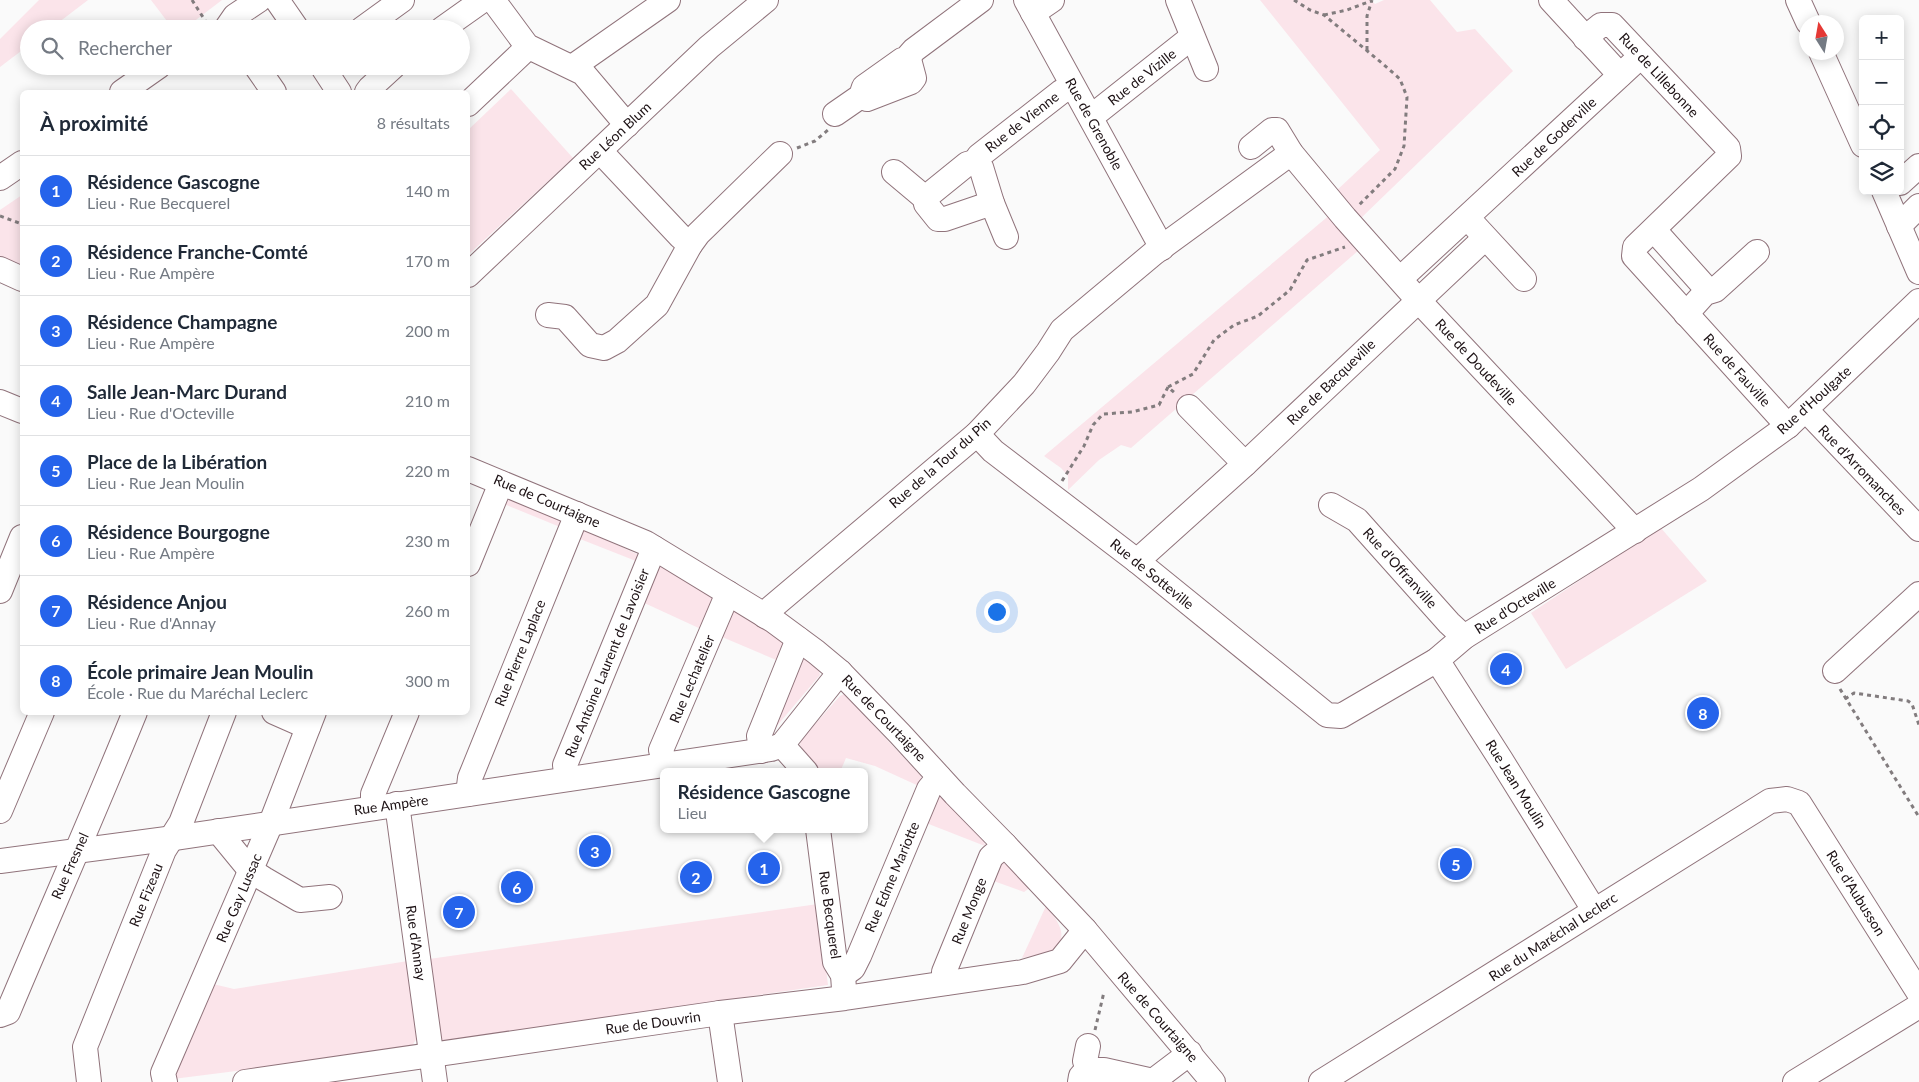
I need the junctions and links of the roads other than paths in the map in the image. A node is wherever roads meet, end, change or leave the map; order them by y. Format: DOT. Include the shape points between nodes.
graph roads {
  1 [pos="259,0"];
  2 [pos="278,0"];
  3 [pos="402,0"];
  4 [pos="483,0"];
  5 [pos="493,0"];
  6 [pos="668,0"];
  7 [pos="766,0"];
  8 [pos="981,0"];
  9 [pos="1178,0"];
  10 [pos="1551,0"];
  11 [pos="1798,0"];
  12 [pos="1037,4"];
  13 [pos="1805,15"];
  14 [pos="232,20"];
  15 [pos="291,20"];
  16 [pos="374,20"];
  17 [pos="455,20"];
  18 [pos="1192,37"];
  19 [pos="1585,38"];
  20 [pos="527,46"];
  21 [pos="1641,56"];
  22 [pos="1825,60"];
  23 [pos="574,68"];
  24 [pos="1206,69"];
  25 [pos="146,75"];
  26 [pos="262,75"];
  27 [pos="328,75"];
  28 [pos="385,75"];
  29 [pos="1620,76"];
  30 [pos="1072,86"];
  31 [pos="125,90"];
  32 [pos="273,90"];
  33 [pos="338,90"];
  34 [pos="369,90"];
  35 [pos="470,102"];
  36 [pos="835,114"];
  37 [pos="1090,117"];
  38 [pos="627,126"];
  39 [pos="1859,136"];
  40 [pos="1251,147"];
  41 [pos="1728,148"];
  42 [pos="600,151"];
  43 [pos="780,154"];
  44 [pos="1291,154"];
  45 [pos="975,162"];
  46 [pos="20,164"];
  47 [pos="1919,166"];
  48 [pos="894,172"];
  49 [pos="0,178"];
  50 [pos="1904,179"];
  51 [pos="1891,195"];
  52 [pos="924,198"];
  53 [pos="992,203"];
  54 [pos="1919,206"];
  55 [pos="1467,218"];
  56 [pos="1899,226"];
  57 [pos="1654,230"];
  58 [pos="1006,237"];
  59 [pos="1485,238"];
  60 [pos="690,244"];
  61 [pos="1162,248"];
  62 [pos="1757,252"];
  63 [pos="0,269"];
  64 [pos="1919,272"];
  65 [pos="470,273"];
  66 [pos="20,278"];
  67 [pos="1400,279"];
  68 [pos="1524,279"];
  69 [pos="1705,293"];
  70 [pos="1418,300"];
  71 [pos="1919,301"];
  72 [pos="1686,314"];
  73 [pos="548,315"];
  74 [pos="0,402"];
  75 [pos="1188,407"];
  76 [pos="20,410"];
  77 [pos="1806,410"];
  78 [pos="1788,426"];
  79 [pos="977,434"];
  80 [pos="1245,464"];
  81 [pos="470,470"];
  82 [pos="501,482"];
  83 [pos="1702,489"];
  84 [pos="1331,505"];
  85 [pos="577,514"];
  86 [pos="1919,529"];
  87 [pos="1635,531"];
  88 [pos="20,541"];
  89 [pos="654,548"];
  90 [pos="470,559"];
  91 [pos="1137,561"];
  92 [pos="0,591"];
  93 [pos="728,593"];
  94 [pos="1919,594"];
  95 [pos="765,616"];
  96 [pos="1464,637"];
  97 [pos="798,639"];
  98 [pos="1437,660"];
  99 [pos="1835,671"];
  100 [pos="840,672"];
  101 [pos="41,715"];
  102 [pos="134,715"];
  103 [pos="223,715"];
  104 [pos="288,715"];
  105 [pos="406,715"];
  106 [pos="1327,715"];
  107 [pos="311,720"];
  108 [pos="772,748"];
  109 [pos="664,765"];
  110 [pos="800,768"];
  111 [pos="939,777"];
  112 [pos="567,779"];
  113 [pos="468,794"];
  114 [pos="1788,799"];
  115 [pos="397,804"];
  116 [pos="373,808"];
  117 [pos="0,811"];
  118 [pos="271,823"];
  119 [pos="218,831"];
  120 [pos="819,833"];
  121 [pos="174,838"];
  122 [pos="1005,845"];
  123 [pos="78,850"];
  124 [pos="0,862"];
  125 [pos="250,870"];
  126 [pos="330,897"];
  127 [pos="1594,910"];
  128 [pos="1085,930"];
  129 [pos="843,975"];
  130 [pos="945,983"];
  131 [pos="1919,993"];
  132 [pos="845,998"];
  133 [pos="1919,1006"];
  134 [pos="720,1013"];
  135 [pos="0,1015"];
  136 [pos="1088,1046"];
  137 [pos="1190,1052"];
  138 [pos="431,1055"];
  139 [pos="1084,1076"];
  140 [pos="90,1082"];
  141 [pos="165,1082"];
  142 [pos="245,1082"];
  143 [pos="435,1082"];
  144 [pos="730,1082"];
  145 [pos="1213,1082"];
  146 [pos="1321,1082"];
  147 [pos="1795,1082"];
  1 -- 14 [label="street"];
  2 -- 15 [label="street"];
  3 -- 16 [label="street"];
  4 -- 17 [label="street"];
  5 -- 20 [label="street"];
  6 -- 23 [label="street"];
  7 -- 38 [label="street, Rue Léon Blum" via="709,47"];
  8 -- 36 [label="street" via="906,59 914,78 911,82 866,99 861,96"];
  9 -- 18 [label="street, Rue de Vizille"];
  10 -- 19 [label="street, Rue de Lillebonne"];
  11 -- 13 [label="street"];
  12 -- 30 [label="street, Rue de Grenoble"];
  18 -- 24 [label="street, Rue de Vizille"];
  18 -- 37 [label="street, Rue de Vizille"];
  19 -- 21 [label="street, Rue de Lillebonne" via="1601,25 1612,25"];
  19 -- 29 [label="street, Rue de Lillebonne"];
  20 -- 23 [label="street"];
  20 -- 35 [label="street"];
  21 -- 29 [label="street, Rue de Goderville"];
  21 -- 41 [label="street, Rue de Lillebonne"];
  22 -- 39 [label="street"];
  23 -- 38 [label="street" via="583,73"];
  25 -- 31 [label="street"];
  26 -- 32 [label="street"];
  27 -- 33 [label="street"];
  28 -- 34 [label="street"];
  29 -- 55 [label="street, Rue de Goderville"];
  30 -- 37 [label="street, Rue de Grenoble"];
  30 -- 45 [label="street, Rue de Vienne"];
  37 -- 61 [label="street, Rue de Grenoble"];
  38 -- 42 [label="street, Rue Léon Blum"];
  40 -- 44 [label="street" via="1272,130 1277,130"];
  41 -- 57 [label="street, Rue de Fauville" via="1729,156"];
  42 -- 60 [label="street"];
  42 -- 65 [label="street, Rue Léon Blum"];
  43 -- 60 [label="street"];
  44 -- 61 [label="street, Rue de la Tour du Pin"];
  44 -- 67 [label="street, Rue de Doudeville"];
  45 -- 52 [label="street, Rue de Vienne" via="967,164"];
  45 -- 53 [label="street, Rue de Vienne" via="981,167"];
  46 -- 49 [label="street"];
  47 -- 50 [label="street"];
  48 -- 52 [label="street"];
  51 -- 56 [label="street"];
  52 -- 53 [label="street" via="938,219"];
  53 -- 58 [label="street, Rue de Vienne"];
  54 -- 56 [label="street"];
  55 -- 59 [label="street"];
  55 -- 67 [label="street, Rue de Goderville"];
  56 -- 64 [label="street"];
  57 -- 69 [label="street" via="1705,287"];
  57 -- 72 [label="street, Rue de Fauville" via="1635,247 1634,256"];
  59 -- 68 [label="street"];
  59 -- 70 [label="street"];
  60 -- 73 [label="street" via="656,305 617,341 604,348 590,345 564,317"];
  61 -- 79 [label="street, Rue de la Tour du Pin" via="1062,330 1024,384"];
  62 -- 69 [label="street" via="1715,290"];
  63 -- 66 [label="street"];
  67 -- 70 [label="street, Rue de Doudeville"];
  69 -- 72 [label="street"];
  70 -- 80 [label="street, Rue de Bacqueville"];
  70 -- 87 [label="street, Rue de Doudeville"];
  71 -- 77 [label="street, Rue d'Houlgate"];
  72 -- 78 [label="street, Rue de Fauville"];
  74 -- 76 [label="street"];
  75 -- 80 [label="street"];
  77 -- 78 [label="street, Rue d'Houlgate"];
  77 -- 86 [label="street, Rue d'Arromanches"];
  78 -- 83 [label="street, Rue d'Houlgate"];
  79 -- 91 [label="street, Rue de Sotteville" via="993,450"];
  79 -- 95 [label="street, Rue de la Tour du Pin"];
  80 -- 91 [label="street, Rue de Bacqueville"];
  81 -- 82 [label="street, Rue de Courtaigne"];
  82 -- 85 [label="street, Rue de Courtaigne"];
  82 -- 90 [label="street"];
  83 -- 87 [label="street, Rue d'Octeville"];
  84 -- 96 [label="street, Rue d'Offranville" via="1357,520"];
  85 -- 89 [label="street, Rue de Courtaigne"];
  85 -- 113 [label="street, Rue Pierre Laplace" via="470,778"];
  87 -- 96 [label="street, Rue d'Octeville"];
  88 -- 92 [label="street"];
  89 -- 93 [label="street, Rue de Courtaigne"];
  89 -- 112 [label="street, Rue Antoine Laurent de Lavoisier" via="565,765"];
  91 -- 106 [label="street, Rue de Sotteville"];
  93 -- 95 [label="street, Rue de Courtaigne"];
  93 -- 109 [label="street, Rue Lechatelier" via="661,750"];
  94 -- 99 [label="street"];
  95 -- 97 [label="street, Rue de Courtaigne"];
  96 -- 98 [label="street, Rue d'Octeville"];
  97 -- 100 [label="street, Rue de Courtaigne"];
  97 -- 108 [label="street" via="759,736"];
  98 -- 106 [label="street, Rue d'Octeville" via="1341,716"];
  98 -- 127 [label="street, Rue Jean Moulin"];
  100 -- 108 [label="street"];
  100 -- 111 [label="street, Rue de Courtaigne"];
  101 -- 117 [label="street"];
  102 -- 123 [label="street, Rue Fresnel"];
  103 -- 121 [label="street, Rue Fizeau"];
  104 -- 107 [label="street"];
  105 -- 116 [label="street" via="373,794"];
  107 -- 118 [label="street, Rue Gay Lussac"];
  108 -- 109 [label="street, Rue Ampère"];
  108 -- 110 [label="street"];
  109 -- 112 [label="street, Rue Ampère"];
  111 -- 122 [label="street, Rue de Courtaigne"];
  111 -- 129 [label="street, Rue Edme Mariotte" via="929,789 859,956"];
  112 -- 113 [label="street, Rue Ampère"];
  113 -- 115 [label="street, Rue Ampère"];
  114 -- 127 [label="street, Rue du Maréchal Leclerc" via="1770,801"];
  114 -- 131 [label="street, Rue d'Aubusson" via="1799,803"];
  115 -- 116 [label="street, Rue Ampère"];
  115 -- 138 [label="street, Rue d'Annay"];
  116 -- 118 [label="street, Rue Ampère"];
  118 -- 119 [label="street, Rue Ampère"];
  118 -- 125 [label="street, Rue Gay Lussac"];
  119 -- 121 [label="street, Rue Ampère"];
  119 -- 125 [label="street"];
  120 -- 129 [label="street, Rue Becquerel" via="835,962"];
  121 -- 123 [label="street, Rue Ampère"];
  121 -- 140 [label="street, Rue Fizeau" via="164,850 85,1047"];
  122 -- 128 [label="street, Rue de Courtaigne"];
  122 -- 130 [label="street, Rue Monge" via="991,857 944,972"];
  123 -- 124 [label="street, Rue Ampère"];
  123 -- 135 [label="street, Rue Fresnel" via="8,1012"];
  125 -- 126 [label="street" via="300,900"];
  125 -- 141 [label="street, Rue Gay Lussac" via="163,1073"];
  127 -- 146 [label="street, Rue du Maréchal Leclerc"];
  128 -- 130 [label="street, Rue de Douvrin" via="1060,961 1023,972"];
  128 -- 137 [label="street, Rue de Courtaigne"];
  129 -- 132 [label="street, Rue Becquerel"];
  130 -- 132 [label="street, Rue de Douvrin"];
  132 -- 134 [label="street, Rue de Douvrin"];
  133 -- 147 [label="street"];
  134 -- 138 [label="street, Rue de Douvrin"];
  134 -- 144 [label="street"];
  136 -- 139 [label="street"];
  137 -- 139 [label="street" via="1153,1081 1104,1070"];
  137 -- 145 [label="street, Rue de Courtaigne"];
  138 -- 142 [label="street, Rue de Douvrin"];
  138 -- 143 [label="street, Rue d'Annay"];
}
